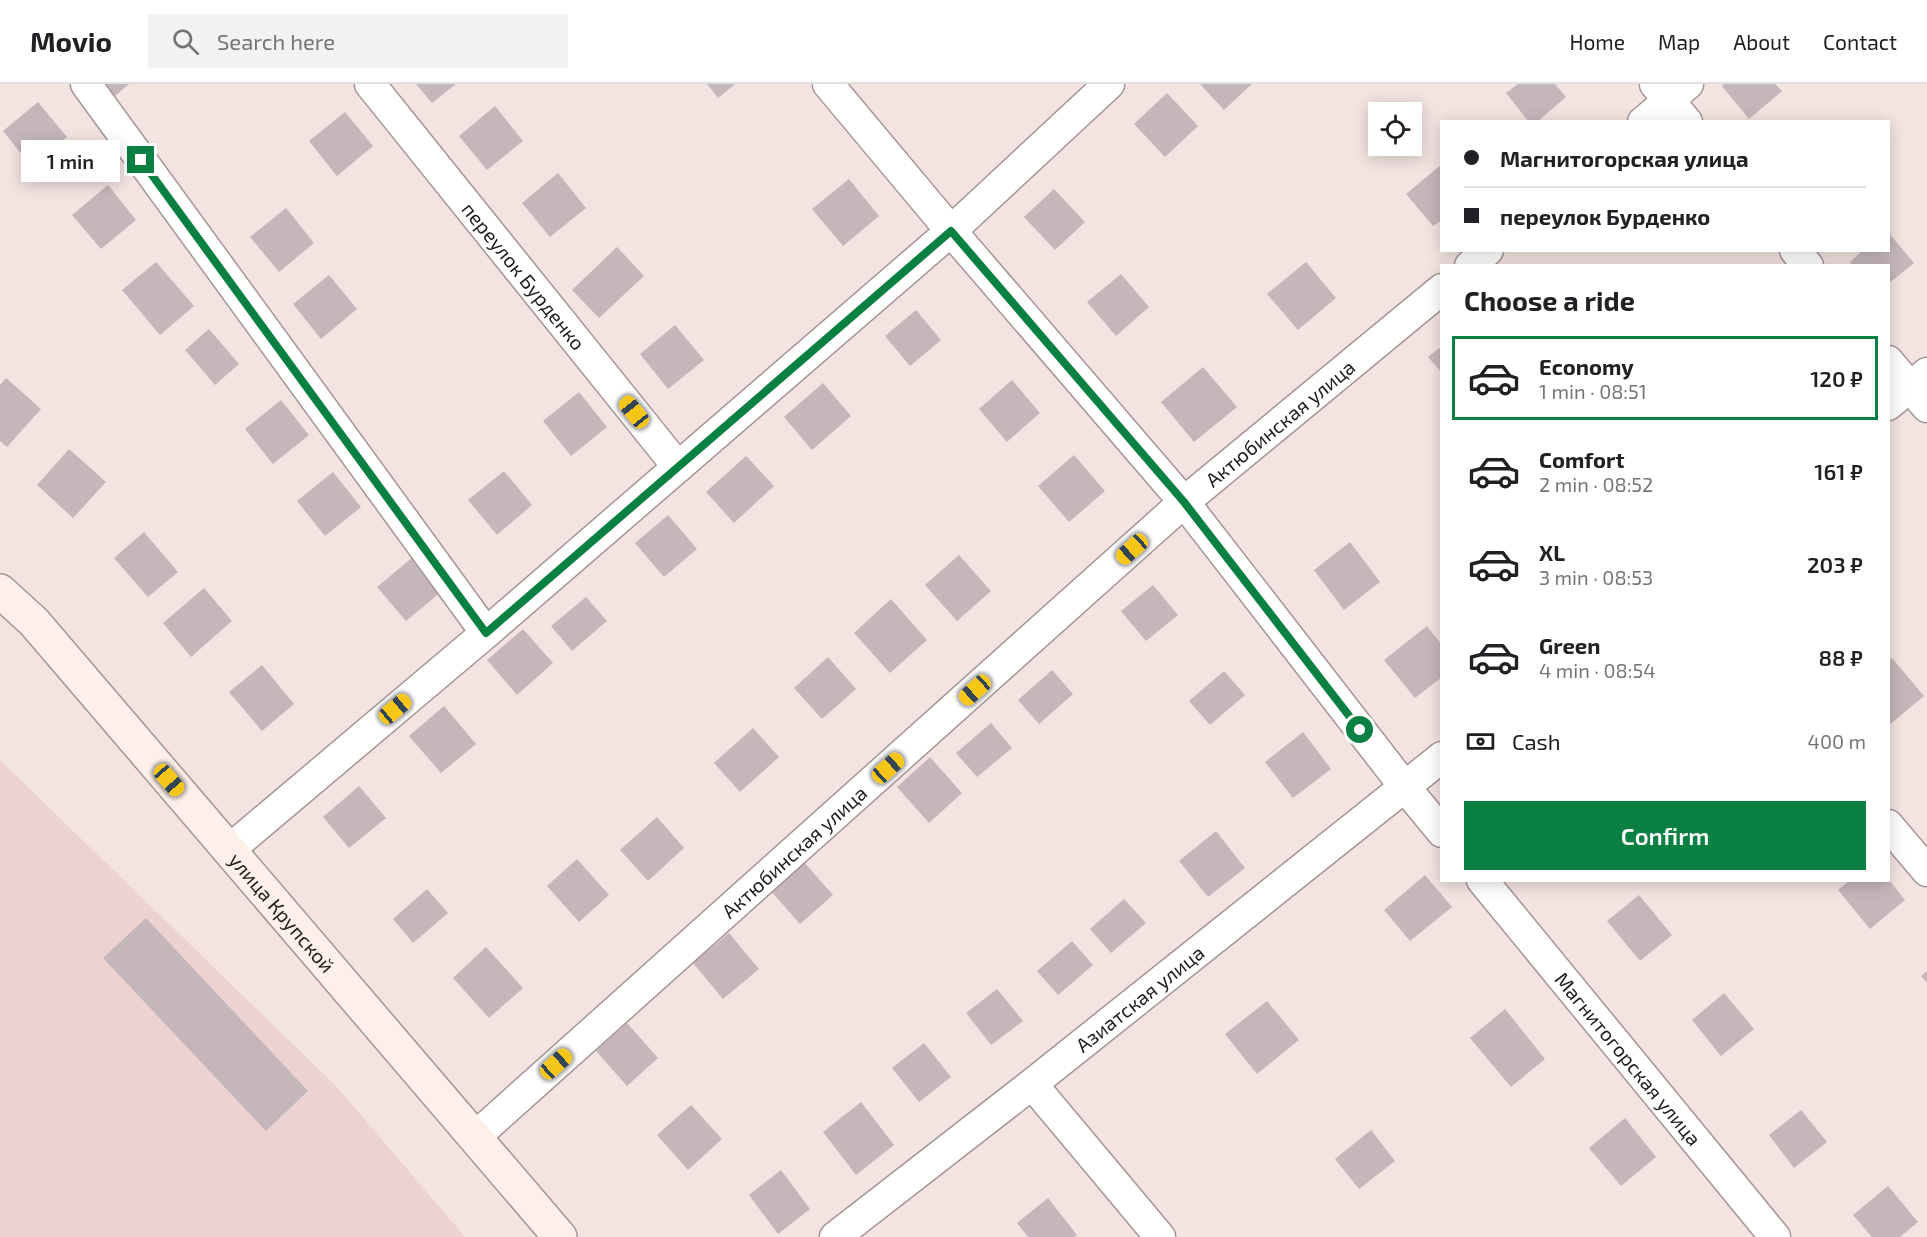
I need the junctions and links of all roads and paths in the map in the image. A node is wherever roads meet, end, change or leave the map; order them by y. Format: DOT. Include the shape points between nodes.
graph roads {
  1 [pos="86,84"];
  2 [pos="370,84"];
  3 [pos="828,84"];
  4 [pos="1109,84"];
  5 [pos="1675,97"];
  6 [pos="1646,120"];
  7 [pos="951,231"];
  8 [pos="1486,252"];
  9 [pos="1472,264"];
  10 [pos="1440,291"];
  11 [pos="1890,364"];
  12 [pos="1913,393"];
  13 [pos="678,467"];
  14 [pos="1184,502"];
  15 [pos="0,591"];
  16 [pos="486,633"];
  17 [pos="1440,759"];
  18 [pos="1404,786"];
  19 [pos="1890,827"];
  20 [pos="1440,830"];
  21 [pos="229,850"];
  22 [pos="1927,871"];
  23 [pos="1484,882"];
  24 [pos="1032,1084"];
  25 [pos="475,1137"];
  26 [pos="560,1237"];
  27 [pos="835,1237"];
  28 [pos="1160,1237"];
  29 [pos="1775,1237"];
  1 -- 16 [label="street"];
  2 -- 13 [label="street, переулок Бурденко"];
  3 -- 7 [label="street"];
  4 -- 7 [label="street"];
  5 -- 6 [label="street"];
  7 -- 13 [label="street"];
  7 -- 14 [label="street"];
  8 -- 9 [label="street"];
  10 -- 14 [label="street, Актюбинская улица"];
  11 -- 12 [label="street"];
  13 -- 16 [label="street"];
  14 -- 18 [label="street"];
  14 -- 25 [label="street, Актюбинская улица"];
  15 -- 21 [label="street, улица Крупской" via="34,622"];
  16 -- 21 [label="street"];
  17 -- 18 [label="street, Азиатская улица"];
  18 -- 20 [label="street"];
  18 -- 24 [label="street, Азиатская улица"];
  19 -- 22 [label="street"];
  21 -- 25 [label="street, улица Крупской"];
  23 -- 29 [label="street, Магнитогорская улица"];
  24 -- 27 [label="street, Азиатская улица"];
  24 -- 28 [label="street"];
  25 -- 26 [label="street, улица Крупской"];
}
